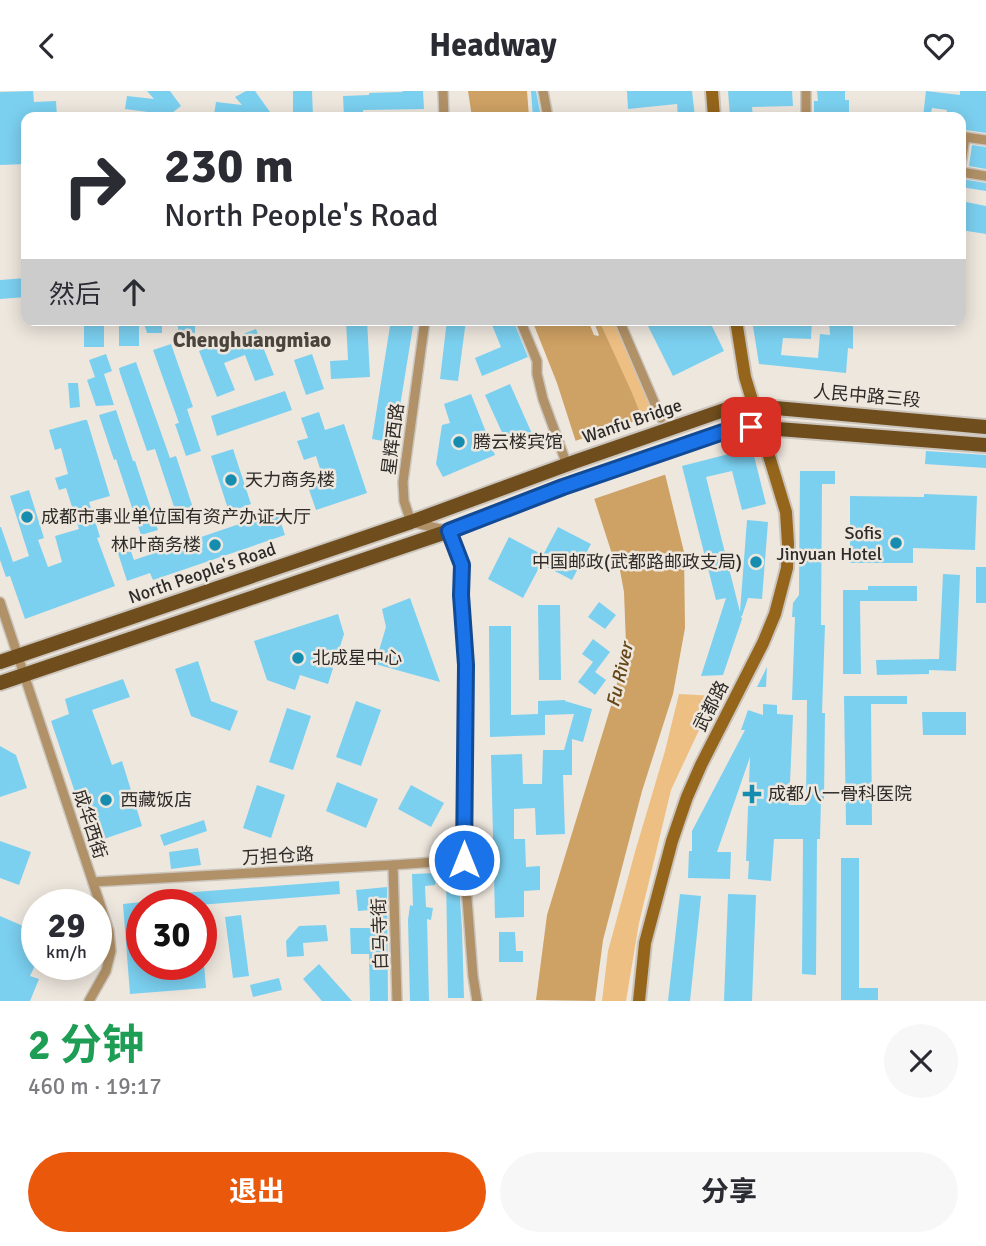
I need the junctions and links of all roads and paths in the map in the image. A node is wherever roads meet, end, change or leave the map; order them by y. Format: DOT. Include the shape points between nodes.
graph roads {
  1 [pos="443,91"];
  2 [pos="543,91"];
  3 [pos="712,91"];
  4 [pos="806,91"];
  5 [pos="444,112"];
  6 [pos="547,112"];
  7 [pos="714,112"];
  8 [pos="806,112"];
  9 [pos="966,137"];
  10 [pos="986,140"];
  11 [pos="966,173"];
  12 [pos="986,176"];
  13 [pos="424,326"];
  14 [pos="522,326"];
  15 [pos="622,326"];
  16 [pos="737,326"];
  17 [pos="753,406"];
  18 [pos="704,417"];
  19 [pos="661,418"];
  20 [pos="986,427"];
  21 [pos="760,428"];
  22 [pos="986,445"];
  23 [pos="570,464"];
  24 [pos="411,522"];
  25 [pos="449,531"];
  26 [pos="0,603"];
  27 [pos="18,657"];
  28 [pos="0,663"];
  29 [pos="24,675"];
  30 [pos="0,683"];
  31 [pos="464,860"];
  32 [pos="393,865"];
  33 [pos="93,882"];
  34 [pos="89,1001"];
  35 [pos="397,1001"];
  36 [pos="477,1001"];
  37 [pos="639,1001"];
  1 -- 5 [label="street"];
  2 -- 6 [label="street"];
  3 -- 7 [label="street"];
  4 -- 8 [label="street"];
  9 -- 10 [label="street"];
  11 -- 12 [label="street"];
  13 -- 24 [label="street, 星辉西路" via="403,482"];
  14 -- 23 [label="street" via="537,361 543,399"];
  15 -- 19 [label="street"];
  16 -- 17 [label="street, 武都路"];
  17 -- 18 [label="main road, 人民中路三段"];
  17 -- 20 [label="main road, 人民中路三段"];
  17 -- 21 [label="street, 武都路"];
  18 -- 23 [label="main road, Wanfu Bridge"];
  21 -- 22 [label="main road"];
  21 -- 25 [label="main road" via="723,432"];
  21 -- 37 [label="street, 武都路" via="786,512 787,568 782,593 763,643 687,797 645,943"];
  23 -- 24 [label="main road, North People's Road"];
  24 -- 25 [label="street"];
  24 -- 27 [label="main road, North People's Road"];
  25 -- 29 [label="main road"];
  25 -- 31 [label="street" via="462,565"];
  26 -- 27 [label="street, 成华西街"];
  27 -- 28 [label="main road, North People's Road"];
  27 -- 29 [label="street, 成华西街"];
  29 -- 30 [label="main road"];
  29 -- 33 [label="street, 成华西街"];
  31 -- 32 [label="street, 万担仓路"];
  31 -- 36 [label="street"];
  32 -- 33 [label="street, 万担仓路"];
  32 -- 35 [label="street, 白马寺街"];
  33 -- 34 [label="street, 成华西街" via="111,951"];
}
